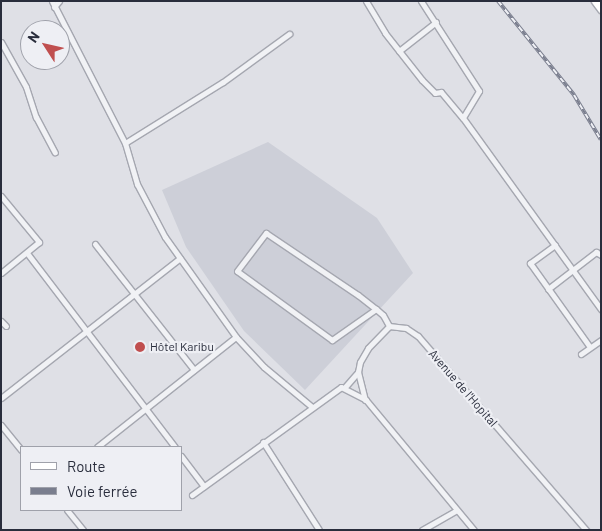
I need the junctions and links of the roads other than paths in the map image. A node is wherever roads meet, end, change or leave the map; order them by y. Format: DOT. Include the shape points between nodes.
graph roads {
  1 [pos="60,1"];
  2 [pos="366,1"];
  3 [pos="421,1"];
  4 [pos="595,1"];
  5 [pos="53,4"];
  6 [pos="601,9"];
  7 [pos="436,22"];
  8 [pos="288,34"];
  9 [pos="1,42"];
  10 [pos="399,51"];
  11 [pos="463,118"];
  12 [pos="125,143"];
  13 [pos="54,152"];
  14 [pos="1,196"];
  15 [pos="95,244"];
  16 [pos="555,245"];
  17 [pos="27,253"];
  18 [pos="601,255"];
  19 [pos="180,258"];
  20 [pos="573,270"];
  21 [pos="1,273"];
  22 [pos="548,289"];
  23 [pos="134,293"];
  24 [pos="376,309"];
  25 [pos="601,309"];
  26 [pos="1,321"];
  27 [pos="6,326"];
  28 [pos="389,326"];
  29 [pos="86,331"];
  30 [pos="236,337"];
  31 [pos="601,340"];
  32 [pos="590,348"];
  33 [pos="581,354"];
  34 [pos="194,370"];
  35 [pos="358,372"];
  36 [pos="345,388"];
  37 [pos="1,398"];
  38 [pos="366,400"];
  39 [pos="312,407"];
  40 [pos="146,408"];
  41 [pos="1,425"];
  42 [pos="263,442"];
  43 [pos="99,446"];
  44 [pos="174,446"];
  45 [pos="20,449"];
  46 [pos="182,457"];
  47 [pos="204,486"];
  48 [pos="192,495"];
  49 [pos="457,510"];
  50 [pos="68,511"];
  51 [pos="83,530"];
  52 [pos="320,530"];
  53 [pos="422,530"];
  54 [pos="474,530"];
  55 [pos="586,530"];
  1 -- 5 [label="street"];
  2 -- 10 [label="street"];
  3 -- 7 [label="street"];
  4 -- 6 [label="street"];
  5 -- 12 [label="street"];
  7 -- 10 [label="street"];
  7 -- 11 [label="street" via="479,91"];
  8 -- 12 [label="street" via="223,82"];
  9 -- 13 [label="street" via="26,87 36,117"];
  10 -- 11 [label="street" via="422,80 435,92 441,92"];
  11 -- 16 [label="street"];
  12 -- 19 [label="street" via="144,198"];
  14 -- 17 [label="street" via="40,242"];
  15 -- 23 [label="street"];
  16 -- 20 [label="street"];
  16 -- 22 [label="street" via="530,263"];
  17 -- 21 [label="street"];
  17 -- 29 [label="street"];
  18 -- 20 [label="street" via="596,252"];
  19 -- 23 [label="street"];
  19 -- 30 [label="street"];
  20 -- 22 [label="street"];
  20 -- 25 [label="street"];
  22 -- 32 [label="street"];
  23 -- 29 [label="street"];
  23 -- 34 [label="street"];
  24 -- 24 [label="street" via="332,340 238,270 266,233"];
  24 -- 28 [label="street"];
  26 -- 27 [label="street"];
  28 -- 35 [label="street" via="368,348"];
  28 -- 55 [label="street, Avenue de l'Hopital" via="400,325 418,336"];
  29 -- 37 [label="street"];
  29 -- 40 [label="street"];
  30 -- 34 [label="street"];
  30 -- 39 [label="street" via="264,367"];
  31 -- 32 [label="street"];
  32 -- 33 [label="street"];
  34 -- 40 [label="street"];
  35 -- 36 [label="street"];
  35 -- 38 [label="street"];
  36 -- 38 [label="street"];
  36 -- 39 [label="street" via="337,389"];
  38 -- 49 [label="street"];
  39 -- 42 [label="street"];
  40 -- 43 [label="street"];
  40 -- 44 [label="street"];
  41 -- 45 [label="street"];
  42 -- 47 [label="street"];
  42 -- 52 [label="street"];
  46 -- 47 [label="street"];
  47 -- 48 [label="street"];
  49 -- 53 [label="street"];
  49 -- 54 [label="street"];
  50 -- 51 [label="street"];
}
